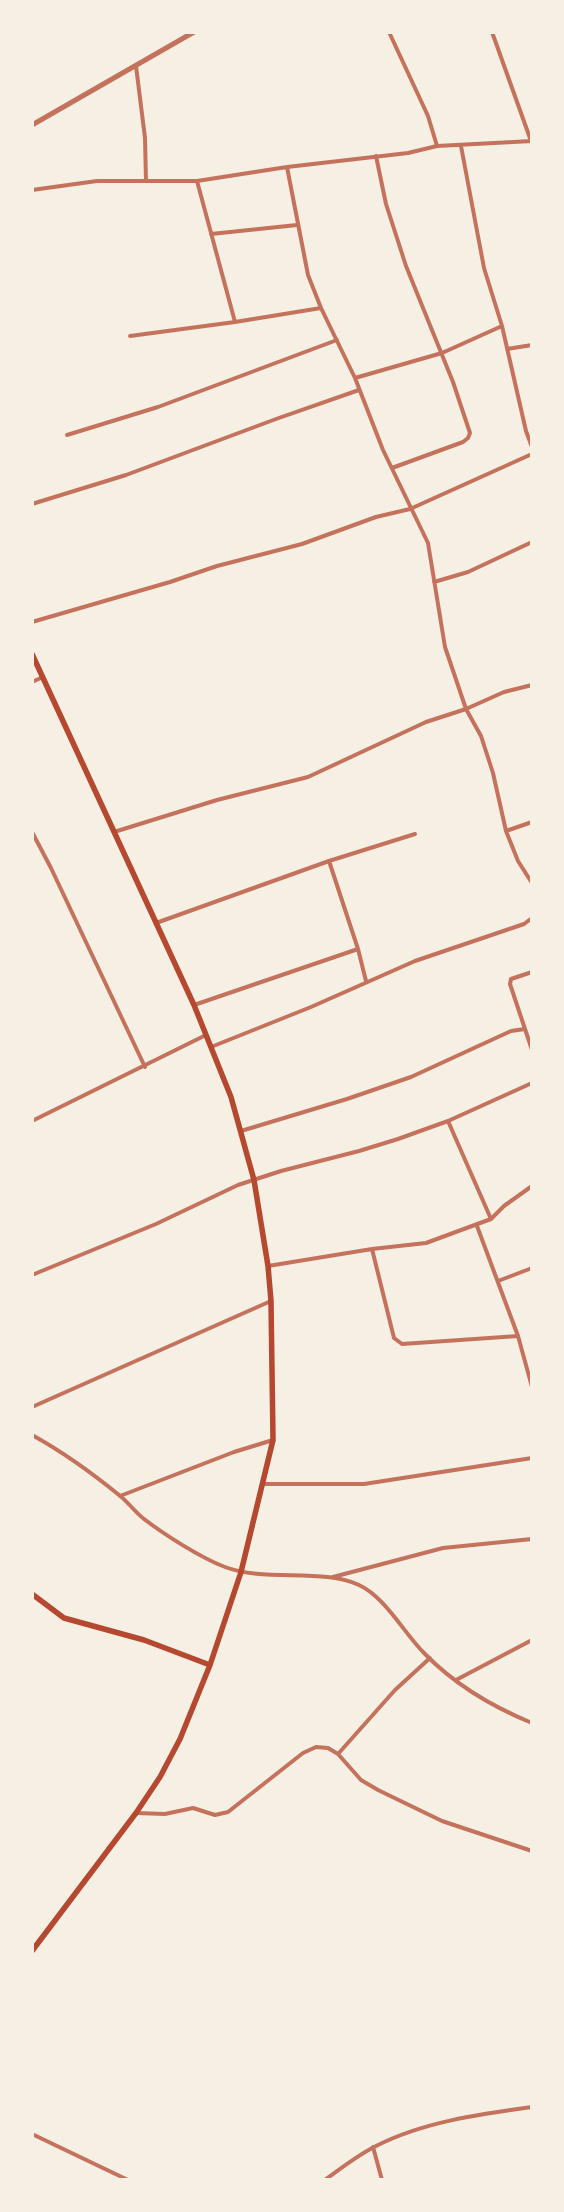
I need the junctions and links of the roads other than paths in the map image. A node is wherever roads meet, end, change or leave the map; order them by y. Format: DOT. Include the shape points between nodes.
graph roads {
  1 [pos="194,32"];
  2 [pos="388,32"];
  3 [pos="492,32"];
  4 [pos="136,66"];
  5 [pos="32,125"];
  6 [pos="531,141"];
  7 [pos="437,146"];
  8 [pos="461,146"];
  9 [pos="376,156"];
  10 [pos="287,167"];
  11 [pos="146,181"];
  12 [pos="197,181"];
  13 [pos="32,190"];
  14 [pos="297,225"];
  15 [pos="211,234"];
  16 [pos="321,308"];
  17 [pos="235,322"];
  18 [pos="502,326"];
  19 [pos="130,336"];
  20 [pos="337,340"];
  21 [pos="532,345"];
  22 [pos="507,350"];
  23 [pos="442,353"];
  24 [pos="355,378"];
  25 [pos="359,390"];
  26 [pos="67,435"];
  27 [pos="532,447"];
  28 [pos="532,454"];
  29 [pos="392,468"];
  30 [pos="32,504"];
  31 [pos="410,509"];
  32 [pos="532,542"];
  33 [pos="434,582"];
  34 [pos="32,622"];
  35 [pos="32,654"];
  36 [pos="43,677"];
  37 [pos="32,682"];
  38 [pos="532,685"];
  39 [pos="466,709"];
  40 [pos="532,822"];
  41 [pos="506,831"];
  42 [pos="32,832"];
  43 [pos="114,832"];
  44 [pos="415,834"];
  45 [pos="329,861"];
  46 [pos="532,883"];
  47 [pos="532,918"];
  48 [pos="156,923"];
  49 [pos="358,949"];
  50 [pos="532,972"];
  51 [pos="366,981"];
  52 [pos="194,1005"];
  53 [pos="525,1029"];
  54 [pos="206,1035"];
  55 [pos="211,1048"];
  56 [pos="532,1050"];
  57 [pos="145,1067"];
  58 [pos="532,1083"];
  59 [pos="32,1120"];
  60 [pos="448,1121"];
  61 [pos="241,1131"];
  62 [pos="254,1180"];
  63 [pos="532,1186"];
  64 [pos="491,1219"];
  65 [pos="477,1226"];
  66 [pos="372,1249"];
  67 [pos="268,1266"];
  68 [pos="532,1268"];
  69 [pos="32,1275"];
  70 [pos="498,1281"];
  71 [pos="271,1302"];
  72 [pos="518,1336"];
  73 [pos="532,1386"];
  74 [pos="32,1407"];
  75 [pos="32,1434"];
  76 [pos="273,1440"];
  77 [pos="532,1458"];
  78 [pos="263,1484"];
  79 [pos="120,1496"];
  80 [pos="532,1539"];
  81 [pos="241,1572"];
  82 [pos="330,1578"];
  83 [pos="32,1594"];
  84 [pos="532,1640"];
  85 [pos="430,1658"];
  86 [pos="210,1665"];
  87 [pos="456,1680"];
  88 [pos="532,1721"];
  89 [pos="338,1754"];
  90 [pos="136,1813"];
  91 [pos="532,1851"];
  92 [pos="32,1951"];
  93 [pos="532,2107"];
  94 [pos="32,2134"];
  95 [pos="373,2147"];
  96 [pos="128,2180"];
  97 [pos="324,2180"];
  98 [pos="382,2180"];
  1 -- 4 [label="street"];
  2 -- 7 [label="street" via="428,116"];
  3 -- 6 [label="street"];
  4 -- 5 [label="street"];
  4 -- 11 [label="street" via="145,138"];
  6 -- 8 [label="street"];
  7 -- 8 [label="street"];
  7 -- 9 [label="street"];
  8 -- 18 [label="street" via="484,268"];
  9 -- 10 [label="street"];
  9 -- 23 [label="street" via="386,204 406,266"];
  10 -- 12 [label="street"];
  10 -- 14 [label="street"];
  11 -- 12 [label="street"];
  11 -- 13 [label="street" via="97,181"];
  12 -- 15 [label="street"];
  14 -- 15 [label="street"];
  14 -- 16 [label="street" via="308,274"];
  15 -- 17 [label="street"];
  16 -- 17 [label="street"];
  16 -- 20 [label="street"];
  17 -- 19 [label="street"];
  18 -- 22 [label="street"];
  18 -- 23 [label="street"];
  20 -- 24 [label="street"];
  20 -- 26 [label="street" via="158,407"];
  21 -- 22 [label="street"];
  22 -- 27 [label="street"];
  23 -- 24 [label="street"];
  23 -- 29 [label="street" via="470,434 444,450"];
  24 -- 25 [label="street"];
  25 -- 29 [label="street"];
  25 -- 30 [label="street" via="126,475"];
  28 -- 31 [label="street"];
  29 -- 31 [label="street"];
  31 -- 33 [label="street" via="428,542"];
  31 -- 34 [label="street" via="367,520 302,544"];
  32 -- 33 [label="street" via="468,572"];
  33 -- 39 [label="street" via="445,647"];
  35 -- 36 [label="main road"];
  36 -- 37 [label="street"];
  36 -- 43 [label="main road"];
  38 -- 39 [label="street" via="504,692"];
  39 -- 41 [label="street" via="489,759"];
  39 -- 43 [label="street" via="426,722 308,777 217,800"];
  40 -- 41 [label="street"];
  41 -- 46 [label="street" via="518,861"];
  42 -- 57 [label="street"];
  43 -- 48 [label="main road"];
  44 -- 45 [label="street"];
  45 -- 48 [label="street"];
  45 -- 49 [label="street"];
  47 -- 51 [label="street" via="524,924"];
  48 -- 52 [label="main road"];
  49 -- 51 [label="street"];
  49 -- 52 [label="street"];
  50 -- 53 [label="street" via="511,979 510,984"];
  51 -- 55 [label="street"];
  52 -- 54 [label="main road"];
  53 -- 56 [label="street"];
  53 -- 61 [label="street" via="511,1032 410,1077"];
  54 -- 55 [label="main road"];
  54 -- 57 [label="street"];
  55 -- 61 [label="main road"];
  57 -- 59 [label="street"];
  58 -- 60 [label="street"];
  60 -- 62 [label="street" via="359,1152"];
  60 -- 64 [label="street"];
  61 -- 62 [label="main road"];
  62 -- 67 [label="main road"];
  62 -- 69 [label="street"];
  63 -- 64 [label="street"];
  64 -- 65 [label="street"];
  65 -- 66 [label="street" via="426,1243"];
  65 -- 70 [label="street"];
  66 -- 67 [label="street"];
  66 -- 72 [label="street" via="397,1342"];
  67 -- 71 [label="main road"];
  68 -- 70 [label="street"];
  70 -- 72 [label="street"];
  71 -- 74 [label="street"];
  71 -- 76 [label="main road"];
  72 -- 73 [label="street"];
  75 -- 79 [label="street" via="74,1460"];
  76 -- 78 [label="main road"];
  76 -- 79 [label="street"];
  77 -- 78 [label="street" via="364,1484"];
  78 -- 81 [label="main road"];
  79 -- 81 [label="street" via="143,1518 183,1544 224,1567"];
  80 -- 82 [label="street" via="443,1548"];
  81 -- 82 [label="street"];
  81 -- 86 [label="main road"];
  82 -- 85 [label="street" via="358,1584 373,1594"];
  83 -- 86 [label="main road" via="64,1618 144,1640"];
  84 -- 87 [label="street"];
  85 -- 87 [label="street"];
  85 -- 89 [label="street" via="394,1690"];
  86 -- 90 [label="main road" via="180,1739"];
  87 -- 88 [label="street" via="524,1720"];
  89 -- 90 [label="street" via="328,1748 316,1747 228,1812 215,1816 192,1808 165,1814"];
  89 -- 91 [label="street" via="361,1780 378,1790 442,1821"];
  90 -- 92 [label="main road"];
  93 -- 95 [label="street" via="476,2115 398,2136"];
  94 -- 96 [label="street"];
  95 -- 97 [label="street"];
  95 -- 98 [label="street"];
}
